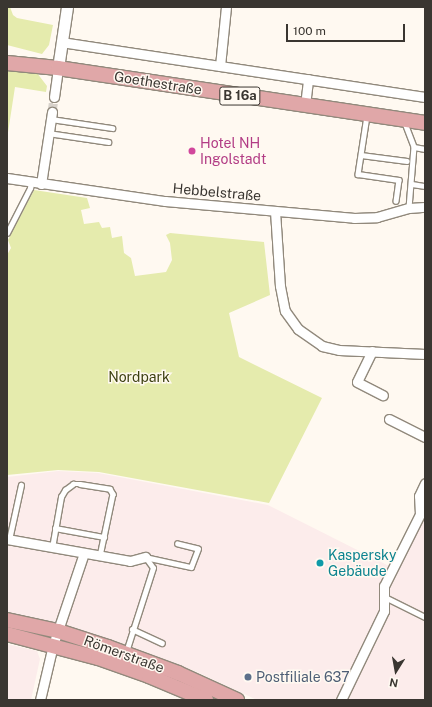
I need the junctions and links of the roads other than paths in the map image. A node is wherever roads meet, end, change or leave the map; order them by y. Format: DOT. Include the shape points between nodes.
graph roads {
  1 [pos="67,7"];
  2 [pos="226,7"];
  3 [pos="61,42"];
  4 [pos="7,55"];
  5 [pos="7,63"];
  6 [pos="220,66"];
  7 [pos="58,68"];
  8 [pos="308,79"];
  9 [pos="54,97"];
  10 [pos="425,97"];
  11 [pos="305,105"];
  12 [pos="367,114"];
  13 [pos="51,115"];
  14 [pos="403,120"];
  15 [pos="425,123"];
  16 [pos="112,128"];
  17 [pos="48,133"];
  18 [pos="108,142"];
  19 [pos="414,147"];
  20 [pos="425,149"];
  21 [pos="361,155"];
  22 [pos="407,162"];
  23 [pos="7,178"];
  24 [pos="36,183"];
  25 [pos="412,184"];
  26 [pos="425,186"];
  27 [pos="396,202"];
  28 [pos="425,206"];
  29 [pos="409,208"];
  30 [pos="275,211"];
  31 [pos="7,233"];
  32 [pos="372,351"];
  33 [pos="425,354"];
  34 [pos="384,395"];
  35 [pos="389,420"];
  36 [pos="425,437"];
  37 [pos="425,483"];
  38 [pos="21,485"];
  39 [pos="423,511"];
  40 [pos="55,528"];
  41 [pos="104,537"];
  42 [pos="8,540"];
  43 [pos="178,544"];
  44 [pos="52,548"];
  45 [pos="84,553"];
  46 [pos="100,556"];
  47 [pos="145,557"];
  48 [pos="385,597"];
  49 [pos="425,617"];
  50 [pos="7,620"];
  51 [pos="132,629"];
  52 [pos="58,631"];
  53 [pos="7,634"];
  54 [pos="162,643"];
  55 [pos="53,645"];
  56 [pos="126,654"];
  57 [pos="40,700"];
  58 [pos="206,700"];
  59 [pos="237,700"];
  60 [pos="340,700"];
  1 -- 3 [label="street"];
  2 -- 6 [label="street"];
  3 -- 6 [label="street, Goethestraße"];
  3 -- 7 [label="street"];
  4 -- 7 [label="main road, B 16a" via="43,62"];
  5 -- 7 [label="main road, B 16a"];
  6 -- 8 [label="street, Goethestraße"];
  7 -- 9 [label="street"];
  7 -- 11 [label="main road, Goethestraße / B 16a"];
  8 -- 10 [label="street, Goethestraße"];
  8 -- 11 [label="street"];
  11 -- 12 [label="main road, Goethestraße / B 16a"];
  12 -- 14 [label="main road, Goethestraße / B 16a"];
  12 -- 21 [label="lane"];
  13 -- 16 [label="lane"];
  13 -- 17 [label="street"];
  14 -- 15 [label="main road, Goethestraße / B 16a"];
  14 -- 19 [label="lane"];
  17 -- 18 [label="lane"];
  17 -- 24 [label="street"];
  19 -- 20 [label="lane"];
  19 -- 25 [label="lane"];
  21 -- 22 [label="lane"];
  21 -- 27 [label="lane" via="358,174 399,180"];
  23 -- 24 [label="street, Hebbelstraße"];
  24 -- 30 [label="street, Hebbelstraße" via="173,202"];
  24 -- 31 [label="lane" via="30,188"];
  25 -- 26 [label="lane"];
  25 -- 29 [label="lane"];
  28 -- 29 [label="street, Hebbelstraße"];
  29 -- 30 [label="street, Hebbelstraße" via="377,217 354,218"];
  30 -- 32 [label="street" via="280,286 285,311 298,329 322,346 339,350"];
  32 -- 33 [label="street"];
  32 -- 34 [label="street" via="357,382"];
  35 -- 36 [label="street"];
  37 -- 39 [label="street" via="419,496"];
  38 -- 42 [label="lane"];
  39 -- 48 [label="street" via="384,586"];
  40 -- 41 [label="lane"];
  40 -- 41 [label="lane" via="61,497 73,484 110,489 113,494"];
  40 -- 44 [label="lane"];
  41 -- 46 [label="lane"];
  42 -- 44 [label="street"];
  43 -- 47 [label="lane" via="198,549 191,567"];
  44 -- 45 [label="street"];
  45 -- 46 [label="street"];
  45 -- 52 [label="street"];
  46 -- 47 [label="street" via="130,561"];
  47 -- 51 [label="lane" via="153,568"];
  48 -- 49 [label="lane"];
  48 -- 60 [label="street" via="384,611"];
  50 -- 52 [label="main road, Römerstraße"];
  51 -- 54 [label="lane"];
  51 -- 56 [label="lane"];
  52 -- 55 [label="street"];
  52 -- 56 [label="main road, Römerstraße"];
  53 -- 55 [label="main road, Römerstraße"];
  55 -- 57 [label="street"];
  55 -- 58 [label="main road, Römerstraße" via="149,676"];
  56 -- 59 [label="main road, Römerstraße" via="178,673"];
}
